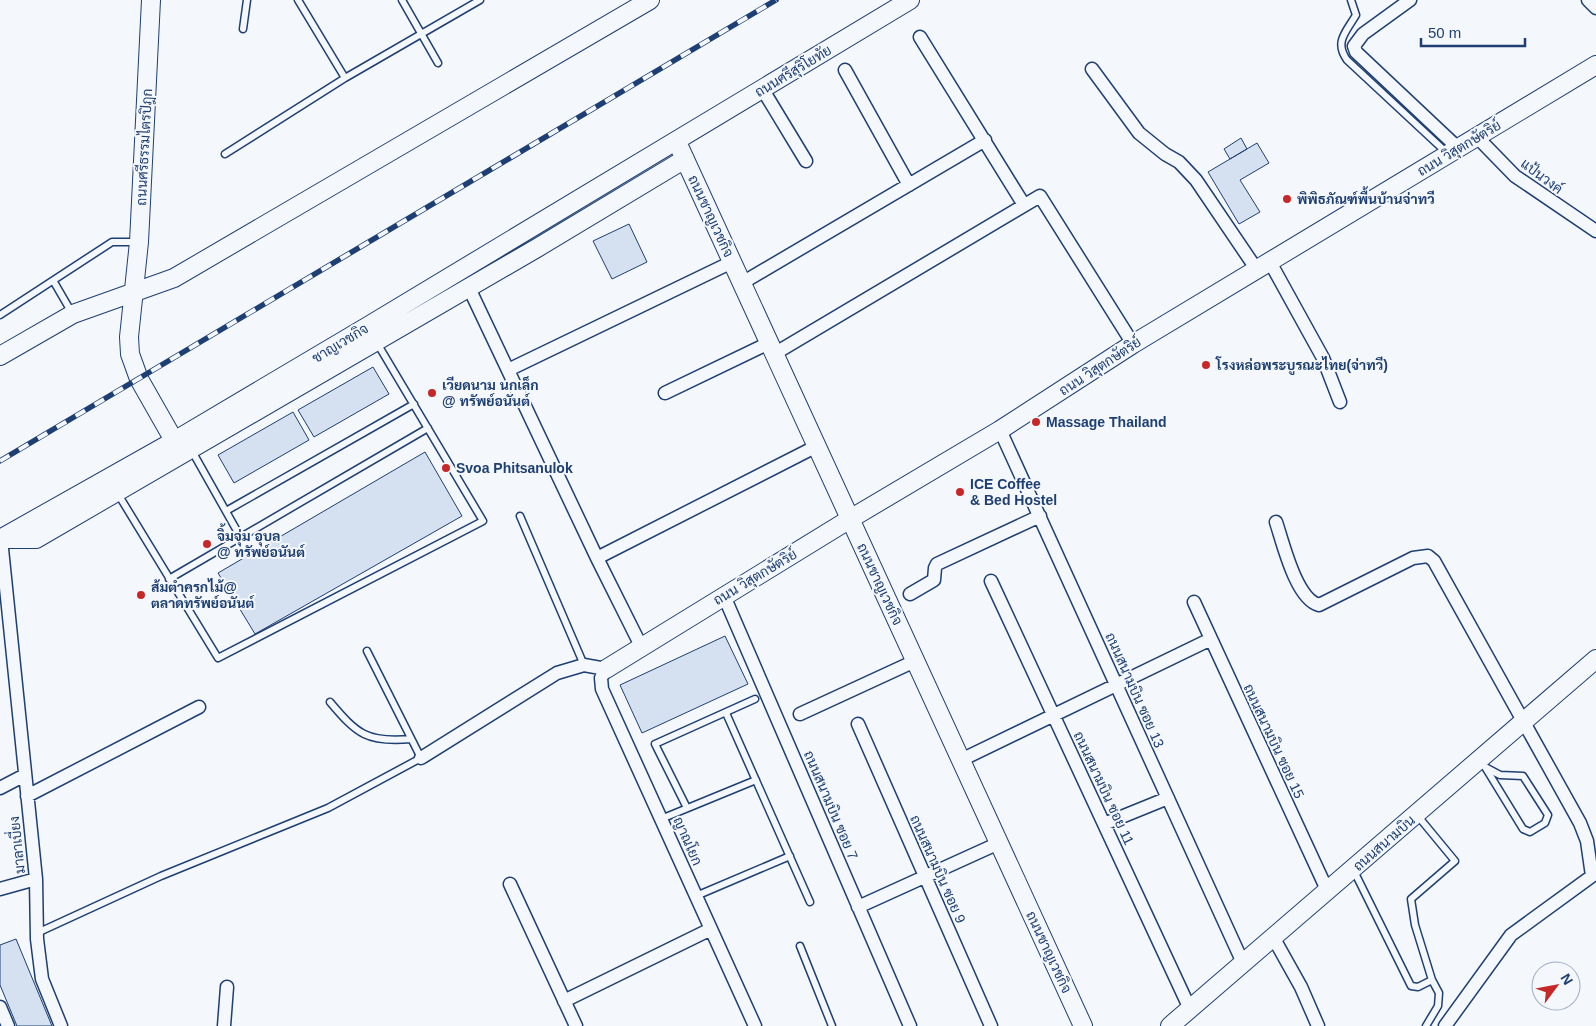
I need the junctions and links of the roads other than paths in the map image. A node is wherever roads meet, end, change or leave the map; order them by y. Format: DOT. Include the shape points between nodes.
graph roads {
  1 [pos="151,0"];
  2 [pos="247,0"];
  3 [pos="298,0"];
  4 [pos="402,0"];
  5 [pos="480,0"];
  6 [pos="650,0"];
  7 [pos="910,0"];
  8 [pos="1351,0"];
  9 [pos="1410,0"];
  10 [pos="1588,0"];
  11 [pos="1596,8"];
  12 [pos="243,29"];
  13 [pos="421,35"];
  14 [pos="920,37"];
  15 [pos="438,63"];
  16 [pos="1596,65"];
  17 [pos="1092,69"];
  18 [pos="845,70"];
  19 [pos="345,78"];
  20 [pos="763,90"];
  21 [pos="1477,137"];
  22 [pos="985,140"];
  23 [pos="677,142"];
  24 [pos="1453,151"];
  25 [pos="225,154"];
  26 [pos="685,159"];
  27 [pos="806,161"];
  28 [pos="909,185"];
  29 [pos="1024,205"];
  30 [pos="1596,231"];
  31 [pos="138,242"];
  32 [pos="732,262"];
  33 [pos="1264,266"];
  34 [pos="54,282"];
  35 [pos="742,283"];
  36 [pos="468,288"];
  37 [pos="133,293"];
  38 [pos="73,314"];
  39 [pos="0,315"];
  40 [pos="376,342"];
  41 [pos="1133,344"];
  42 [pos="772,348"];
  43 [pos="0,356"];
  44 [pos="508,370"];
  45 [pos="665,393"];
  46 [pos="1340,402"];
  47 [pos="414,404"];
  48 [pos="428,428"];
  49 [pos="1000,430"];
  50 [pos="817,446"];
  51 [pos="182,449"];
  52 [pos="118,493"];
  53 [pos="226,511"];
  54 [pos="520,516"];
  55 [pos="1040,516"];
  56 [pos="850,519"];
  57 [pos="1276,522"];
  58 [pos="241,538"];
  59 [pos="0,539"];
  60 [pos="596,558"];
  61 [pos="169,579"];
  62 [pos="991,581"];
  63 [pos="910,594"];
  64 [pos="724,596"];
  65 [pos="1194,602"];
  66 [pos="1211,639"];
  67 [pos="641,646"];
  68 [pos="367,652"];
  69 [pos="1596,659"];
  70 [pos="915,661"];
  71 [pos="584,665"];
  72 [pos="606,669"];
  73 [pos="1116,685"];
  74 [pos="755,699"];
  75 [pos="330,702"];
  76 [pos="199,707"];
  77 [pos="726,713"];
  78 [pos="800,714"];
  79 [pos="1053,715"];
  80 [pos="1523,720"];
  81 [pos="858,724"];
  82 [pos="411,738"];
  83 [pos="421,758"];
  84 [pos="961,760"];
  85 [pos="1482,763"];
  86 [pos="25,775"];
  87 [pos="756,780"];
  88 [pos="0,788"];
  89 [pos="27,796"];
  90 [pos="1168,798"];
  91 [pos="687,808"];
  92 [pos="1416,814"];
  93 [pos="661,818"];
  94 [pos="1104,824"];
  95 [pos="999,843"];
  96 [pos="790,856"];
  97 [pos="1354,870"];
  98 [pos="924,877"];
  99 [pos="1594,878"];
  100 [pos="36,880"];
  101 [pos="510,884"];
  102 [pos="0,889"];
  103 [pos="1328,892"];
  104 [pos="696,896"];
  105 [pos="810,902"];
  106 [pos="858,907"];
  107 [pos="711,929"];
  108 [pos="37,933"];
  109 [pos="1273,937"];
  110 [pos="800,946"];
  111 [pos="1242,963"];
  112 [pos="1432,980"];
  113 [pos="227,987"];
  114 [pos="564,1001"];
  115 [pos="0,1007"];
  116 [pos="1190,1009"];
  117 [pos="752,1025"];
  118 [pos="8,1026"];
  119 [pos="61,1026"];
  120 [pos="224,1026"];
  121 [pos="576,1026"];
  122 [pos="832,1026"];
  123 [pos="910,1026"];
  124 [pos="991,1026"];
  125 [pos="1083,1026"];
  126 [pos="1170,1026"];
  127 [pos="1318,1026"];
  128 [pos="1426,1026"];
  129 [pos="1444,1026"];
  1 -- 31 [label="street, ถนนศรีธรรมไตรปิฎก"];
  2 -- 12 [label="lane"];
  3 -- 19 [label="lane"];
  4 -- 13 [label="lane"];
  5 -- 13 [label="lane"];
  6 -- 37 [label="street" via="174,278"];
  7 -- 20 [label="street, ถนนศรีสุริโยทัย"];
  8 -- 24 [label="lane" via="1356,15 1340,44 1347,60"];
  9 -- 24 [label="street" via="1363,34 1354,46 1356,52"];
  10 -- 11 [label="street"];
  13 -- 15 [label="lane"];
  13 -- 19 [label="lane"];
  14 -- 22 [label="street"];
  16 -- 21 [label="street, ถนน วิสุตกษัตริย์"];
  17 -- 33 [label="street" via="1139,133 1179,162 1196,180"];
  18 -- 28 [label="street"];
  19 -- 25 [label="lane"];
  20 -- 23 [label="street, ถนนศรีสุริโยทัย"];
  20 -- 27 [label="street"];
  21 -- 24 [label="street, ถนน วิสุตกษัตริย์"];
  21 -- 30 [label="street, แป้นวงค์" via="1515,176"];
  22 -- 28 [label="street"];
  22 -- 29 [label="street"];
  23 -- 26 [label="street, ถนนชาญเวชกิจ"];
  23 -- 51 [label="street, ชาญเวชกิจ"];
  24 -- 33 [label="street, ถนน วิสุตกษัตริย์"];
  26 -- 32 [label="street, ถนนชาญเวชกิจ"];
  26 -- 36 [label="street"];
  28 -- 35 [label="street"];
  29 -- 41 [label="street" via="1040,196"];
  29 -- 42 [label="street"];
  31 -- 34 [label="lane" via="112,242"];
  31 -- 37 [label="street, ถนนศรีธรรมไตรปิฎก"];
  32 -- 35 [label="street, ถนนชาญเวชกิจ"];
  32 -- 44 [label="street"];
  33 -- 41 [label="street, ถนน วิสุตกษัตริย์"];
  33 -- 46 [label="street" via="1311,333"];
  34 -- 38 [label="lane"];
  34 -- 39 [label="lane"];
  35 -- 42 [label="street, ถนนชาญเวชกิจ"];
  36 -- 40 [label="street"];
  36 -- 44 [label="street"];
  37 -- 38 [label="street"];
  37 -- 51 [label="street, ถนนศรีธรรมไตรปิฎก" via="130,354 138,378"];
  38 -- 43 [label="street"];
  40 -- 47 [label="lane"];
  40 -- 51 [label="street"];
  41 -- 49 [label="street, ถนน วิสุตกษัตริย์"];
  42 -- 45 [label="street"];
  42 -- 50 [label="street, ถนนชาญเวชกิจ"];
  44 -- 60 [label="street"];
  47 -- 48 [label="lane"];
  47 -- 53 [label="lane"];
  48 -- 58 [label="lane"];
  48 -- 61 [label="lane" via="483,520 218,658"];
  49 -- 55 [label="street, ถนนสนามบิน ซอย 13"];
  49 -- 56 [label="street, ถนน วิสุตกษัตริย์"];
  50 -- 56 [label="street, ถนนชาญเวชกิจ"];
  50 -- 60 [label="street"];
  51 -- 52 [label="street"];
  51 -- 53 [label="lane"];
  51 -- 59 [label="street, ชาญเวชกิจ"];
  52 -- 59 [label="street" via="36,539"];
  52 -- 61 [label="lane"];
  53 -- 58 [label="lane"];
  54 -- 71 [label="lane"];
  55 -- 63 [label="street" via="938,564 934,580"];
  55 -- 73 [label="street, ถนนสนามบิน ซอย 13"];
  56 -- 64 [label="street, ถนน วิสุตกษัตริย์"];
  56 -- 70 [label="street, ถนนชาญเวชกิจ"];
  57 -- 80 [label="street" via="1300,586 1307,598 1319,604 1413,558 1428,556 1434,560"];
  58 -- 61 [label="lane"];
  59 -- 86 [label="street, มาลาเบี่ยง"];
  60 -- 67 [label="street"];
  62 -- 79 [label="street, ถนนสนามบิน ซอย 11"];
  64 -- 67 [label="street, ถนน วิสุตกษัตริย์"];
  64 -- 106 [label="street, ถนนสนามบิน ซอย 7"];
  65 -- 66 [label="street, ถนนสนามบิน ซอย 15"];
  66 -- 73 [label="street"];
  66 -- 103 [label="street, ถนนสนามบิน ซอย 15"];
  67 -- 72 [label="street, ถนน วิสุตกษัตริย์"];
  68 -- 82 [label="lane"];
  69 -- 80 [label="street, ถนนสนามบิน"];
  70 -- 78 [label="street"];
  70 -- 84 [label="street, ถนนชาญเวชกิจ"];
  71 -- 72 [label="street"];
  71 -- 83 [label="street" via="557,673"];
  72 -- 93 [label="street, ญาณโยก" via="601,678 602,689"];
  73 -- 79 [label="street"];
  73 -- 90 [label="street, ถนนสนามบิน ซอย 13"];
  74 -- 77 [label="lane"];
  75 -- 82 [label="lane" via="353,728 385,741"];
  76 -- 89 [label="street"];
  77 -- 87 [label="lane"];
  77 -- 91 [label="lane" via="655,744"];
  79 -- 84 [label="street"];
  79 -- 94 [label="street, ถนนสนามบิน ซอย 11"];
  80 -- 85 [label="street, ถนนสนามบิน"];
  80 -- 99 [label="street" via="1580,823 1587,840"];
  81 -- 98 [label="street, ถนนสนามบิน ซอย 9"];
  82 -- 83 [label="lane"];
  83 -- 108 [label="lane" via="328,808 162,876"];
  84 -- 95 [label="street, ถนนชาญเวชกิจ"];
  85 -- 85 [label="lane" via="1525,831 1545,823 1548,815 1523,776 1500,775"];
  85 -- 92 [label="street, ถนนสนามบิน"];
  86 -- 88 [label="street"];
  86 -- 89 [label="street, มาลาเบี่ยง"];
  87 -- 91 [label="lane"];
  87 -- 96 [label="lane"];
  89 -- 100 [label="street, มาลาเบี่ยง"];
  90 -- 94 [label="street"];
  90 -- 111 [label="street, ถนนสนามบิน ซอย 13"];
  91 -- 93 [label="lane"];
  92 -- 97 [label="street, ถนนสนามบิน"];
  92 -- 112 [label="lane" via="1455,861 1411,898 1410,903"];
  93 -- 104 [label="street, ญาณโยก"];
  94 -- 116 [label="street, ถนนสนามบิน ซอย 11"];
  95 -- 98 [label="street"];
  95 -- 125 [label="street, ถนนชาญเวชกิจ"];
  96 -- 104 [label="lane"];
  96 -- 105 [label="lane"];
  97 -- 103 [label="street, ถนนสนามบิน"];
  97 -- 112 [label="lane" via="1411,986 1418,987"];
  98 -- 106 [label="street"];
  98 -- 124 [label="street, ถนนสนามบิน ซอย 9"];
  99 -- 129 [label="street" via="1511,935"];
  100 -- 102 [label="street"];
  100 -- 108 [label="street, มาลาเบี่ยง"];
  101 -- 114 [label="street"];
  103 -- 109 [label="street, ถนนสนามบิน"];
  104 -- 107 [label="street, ญาณโยก"];
  106 -- 123 [label="street, ถนนสนามบิน ซอย 7"];
  107 -- 114 [label="street"];
  107 -- 117 [label="street, ญาณโยก"];
  108 -- 119 [label="street, มาลาเบี่ยง" via="42,979"];
  109 -- 111 [label="street, ถนนสนามบิน"];
  109 -- 127 [label="street"];
  110 -- 122 [label="lane"];
  111 -- 116 [label="street, ถนนสนามบิน"];
  112 -- 128 [label="lane" via="1439,993 1438,1006"];
  113 -- 120 [label="street"];
  114 -- 121 [label="street"];
  115 -- 118 [label="street"];
  116 -- 126 [label="street, ถนนสนามบิน"];
}
